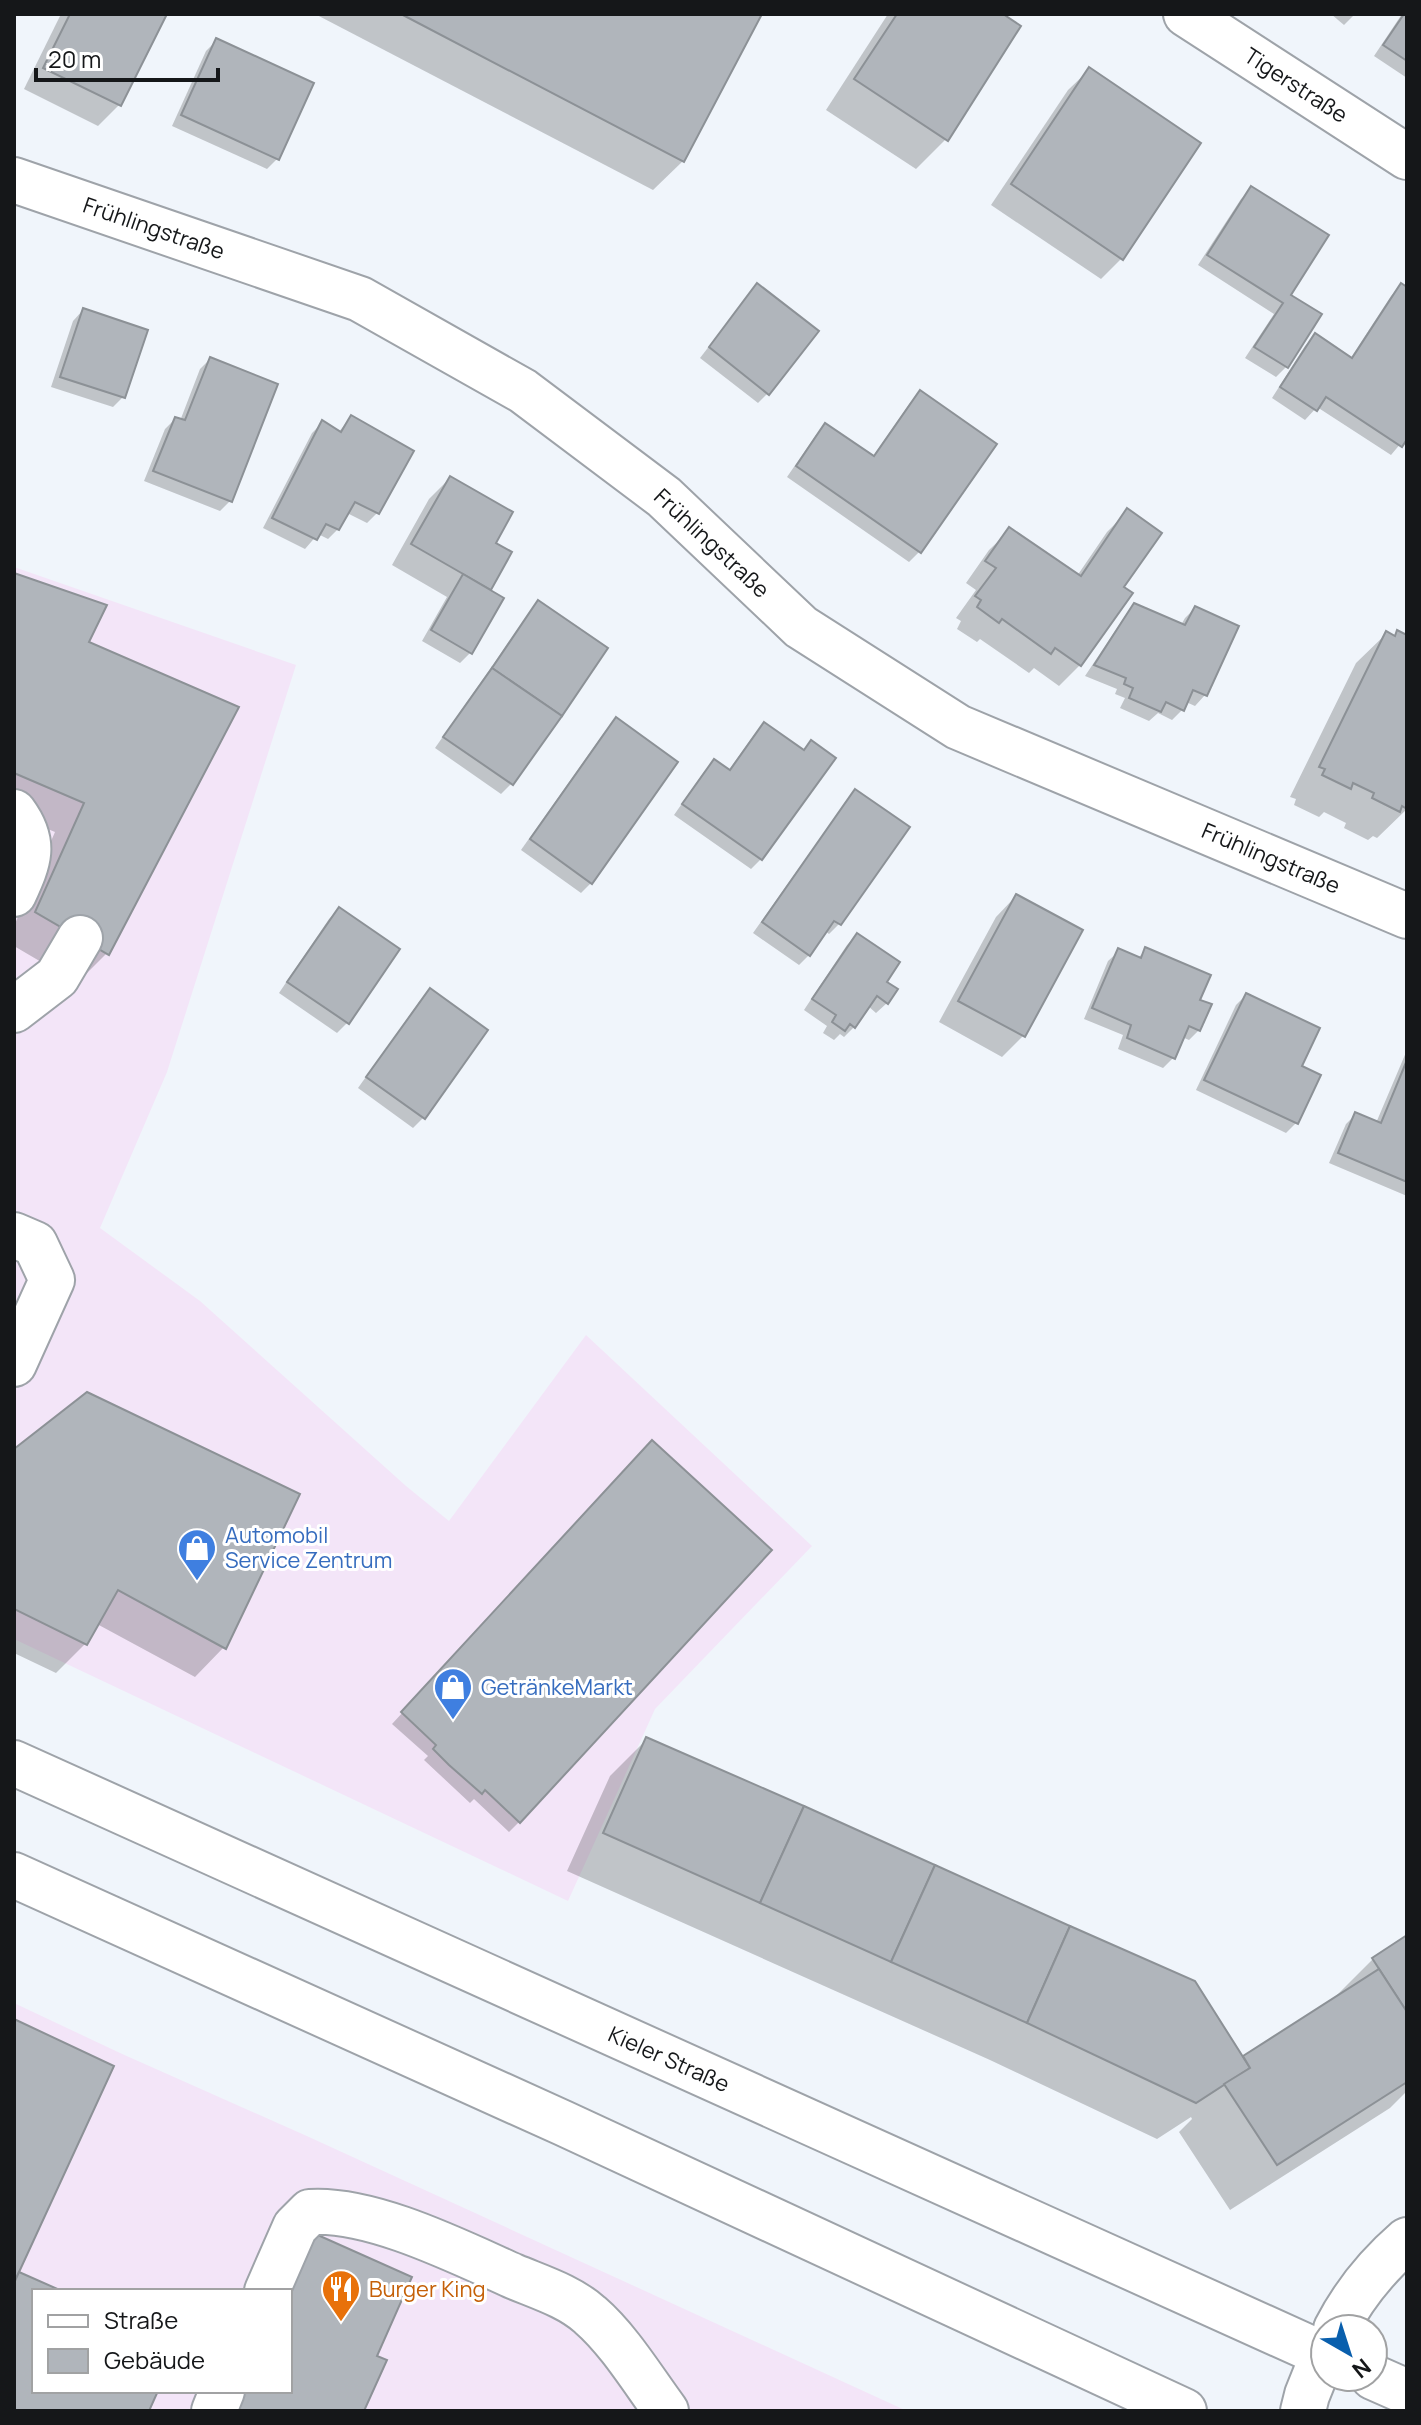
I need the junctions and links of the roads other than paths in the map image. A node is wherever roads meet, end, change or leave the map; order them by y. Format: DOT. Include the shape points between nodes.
graph roads {
  1 [pos="1186,14"];
  2 [pos="1407,157"];
  3 [pos="14,180"];
  4 [pos="14,812"];
  5 [pos="14,894"];
  6 [pos="1407,916"];
  7 [pos="80,938"];
  8 [pos="14,1010"];
  9 [pos="14,1235"];
  10 [pos="14,1364"];
  11 [pos="14,1763"];
  12 [pos="14,1875"];
  13 [pos="1407,2240"];
  14 [pos="268,2289"];
  15 [pos="1344,2313"];
  16 [pos="1309,2339"];
  17 [pos="1309,2390"];
  18 [pos="666,2411"];
  19 [pos="1184,2411"];
  20 [pos="1303,2411"];
  1 -- 2 [label="main road, Tigerstraße"];
  3 -- 6 [label="main road, Frühlingstraße" via="360,299 523,391 664,497 801,627 958,727"];
  4 -- 5 [label="main road" via="30,846"];
  7 -- 8 [label="main road" via="57,977"];
  9 -- 10 [label="main road" via="35,1244 52,1280"];
  11 -- 16 [label="main road, Kieler Straße"];
  12 -- 19 [label="main road"];
  13 -- 15 [label="main road" via="1369,2278"];
  14 -- 18 [label="main road" via="295,2227 310,2212 365,2218 436,2242 566,2299 607,2333"];
  17 -- 20 [label="main road"];
}
